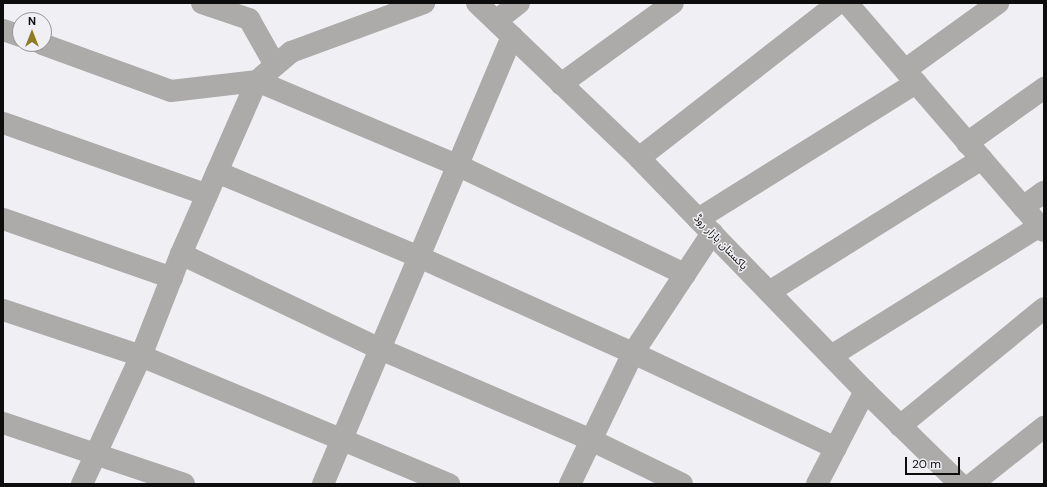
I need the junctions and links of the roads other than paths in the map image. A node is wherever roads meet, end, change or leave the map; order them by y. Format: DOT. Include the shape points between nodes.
graph roads {
  1 [pos="202,3"];
  2 [pos="424,3"];
  3 [pos="477,3"];
  4 [pos="519,3"];
  5 [pos="673,3"];
  6 [pos="847,3"];
  7 [pos="998,3"];
  8 [pos="825,6"];
  9 [pos="496,21"];
  10 [pos="512,36"];
  11 [pos="52,48"];
  12 [pos="275,65"];
  13 [pos="910,77"];
  14 [pos="257,81"];
  15 [pos="562,84"];
  16 [pos="1044,88"];
  17 [pos="3,123"];
  18 [pos="968,143"];
  19 [pos="639,158"];
  20 [pos="982,159"];
  21 [pos="457,165"];
  22 [pos="217,172"];
  23 [pos="1044,192"];
  24 [pos="207,195"];
  25 [pos="1023,207"];
  26 [pos="3,219"];
  27 [pos="705,226"];
  28 [pos="1042,229"];
  29 [pos="181,254"];
  30 [pos="418,257"];
  31 [pos="685,274"];
  32 [pos="172,278"];
  33 [pos="769,292"];
  34 [pos="1044,308"];
  35 [pos="3,310"];
  36 [pos="380,349"];
  37 [pos="633,353"];
  38 [pos="141,356"];
  39 [pos="831,356"];
  40 [pos="865,391"];
  41 [pos="3,423"];
  42 [pos="900,426"];
  43 [pos="1044,427"];
  44 [pos="342,438"];
  45 [pos="591,440"];
  46 [pos="836,448"];
  47 [pos="96,453"];
  48 [pos="82,484"];
  49 [pos="184,484"];
  50 [pos="323,484"];
  51 [pos="449,484"];
  52 [pos="570,484"];
  53 [pos="682,484"];
  54 [pos="817,484"];
  55 [pos="960,484"];
  56 [pos="972,484"];
  1 -- 12 [label="street" via="249,20"];
  2 -- 12 [label="street" via="291,52"];
  3 -- 9 [label="street, پاکستان بازار روڈ"];
  4 -- 9 [label="street"];
  5 -- 15 [label="street"];
  6 -- 13 [label="street"];
  7 -- 13 [label="street"];
  8 -- 19 [label="street"];
  9 -- 10 [label="street, پاکستان بازار روڈ"];
  10 -- 15 [label="street, پاکستان بازار روڈ"];
  10 -- 21 [label="street"];
  11 -- 14 [label="street" via="171,91"];
  12 -- 14 [label="street"];
  13 -- 18 [label="street"];
  13 -- 27 [label="street"];
  14 -- 21 [label="street"];
  14 -- 22 [label="street"];
  15 -- 19 [label="street, پاکستان بازار روڈ"];
  16 -- 18 [label="street"];
  17 -- 24 [label="street"];
  18 -- 20 [label="street"];
  19 -- 27 [label="street, پاکستان بازار روڈ"];
  20 -- 25 [label="street"];
  20 -- 33 [label="street"];
  21 -- 30 [label="street"];
  21 -- 31 [label="street"];
  22 -- 24 [label="street"];
  22 -- 30 [label="street"];
  23 -- 25 [label="street"];
  24 -- 29 [label="street"];
  25 -- 28 [label="street"];
  26 -- 32 [label="street"];
  27 -- 31 [label="street"];
  27 -- 33 [label="street, پاکستان بازار روڈ"];
  28 -- 39 [label="street"];
  29 -- 32 [label="street"];
  29 -- 36 [label="street"];
  30 -- 36 [label="street"];
  30 -- 37 [label="street"];
  31 -- 37 [label="street"];
  32 -- 38 [label="street"];
  33 -- 39 [label="street, پاکستان بازار روڈ"];
  34 -- 42 [label="street"];
  35 -- 38 [label="street"];
  36 -- 44 [label="street"];
  36 -- 45 [label="street"];
  37 -- 45 [label="street"];
  37 -- 46 [label="street"];
  38 -- 44 [label="street"];
  38 -- 47 [label="street"];
  39 -- 40 [label="street, پاکستان بازار روڈ"];
  40 -- 42 [label="street, پاکستان بازار روڈ"];
  40 -- 46 [label="street"];
  41 -- 47 [label="street"];
  42 -- 55 [label="street, پاکستان بازار روڈ"];
  43 -- 56 [label="street"];
  44 -- 50 [label="street"];
  44 -- 51 [label="street"];
  45 -- 52 [label="street"];
  45 -- 53 [label="street"];
  46 -- 54 [label="street"];
  47 -- 48 [label="street"];
  47 -- 49 [label="street"];
}
